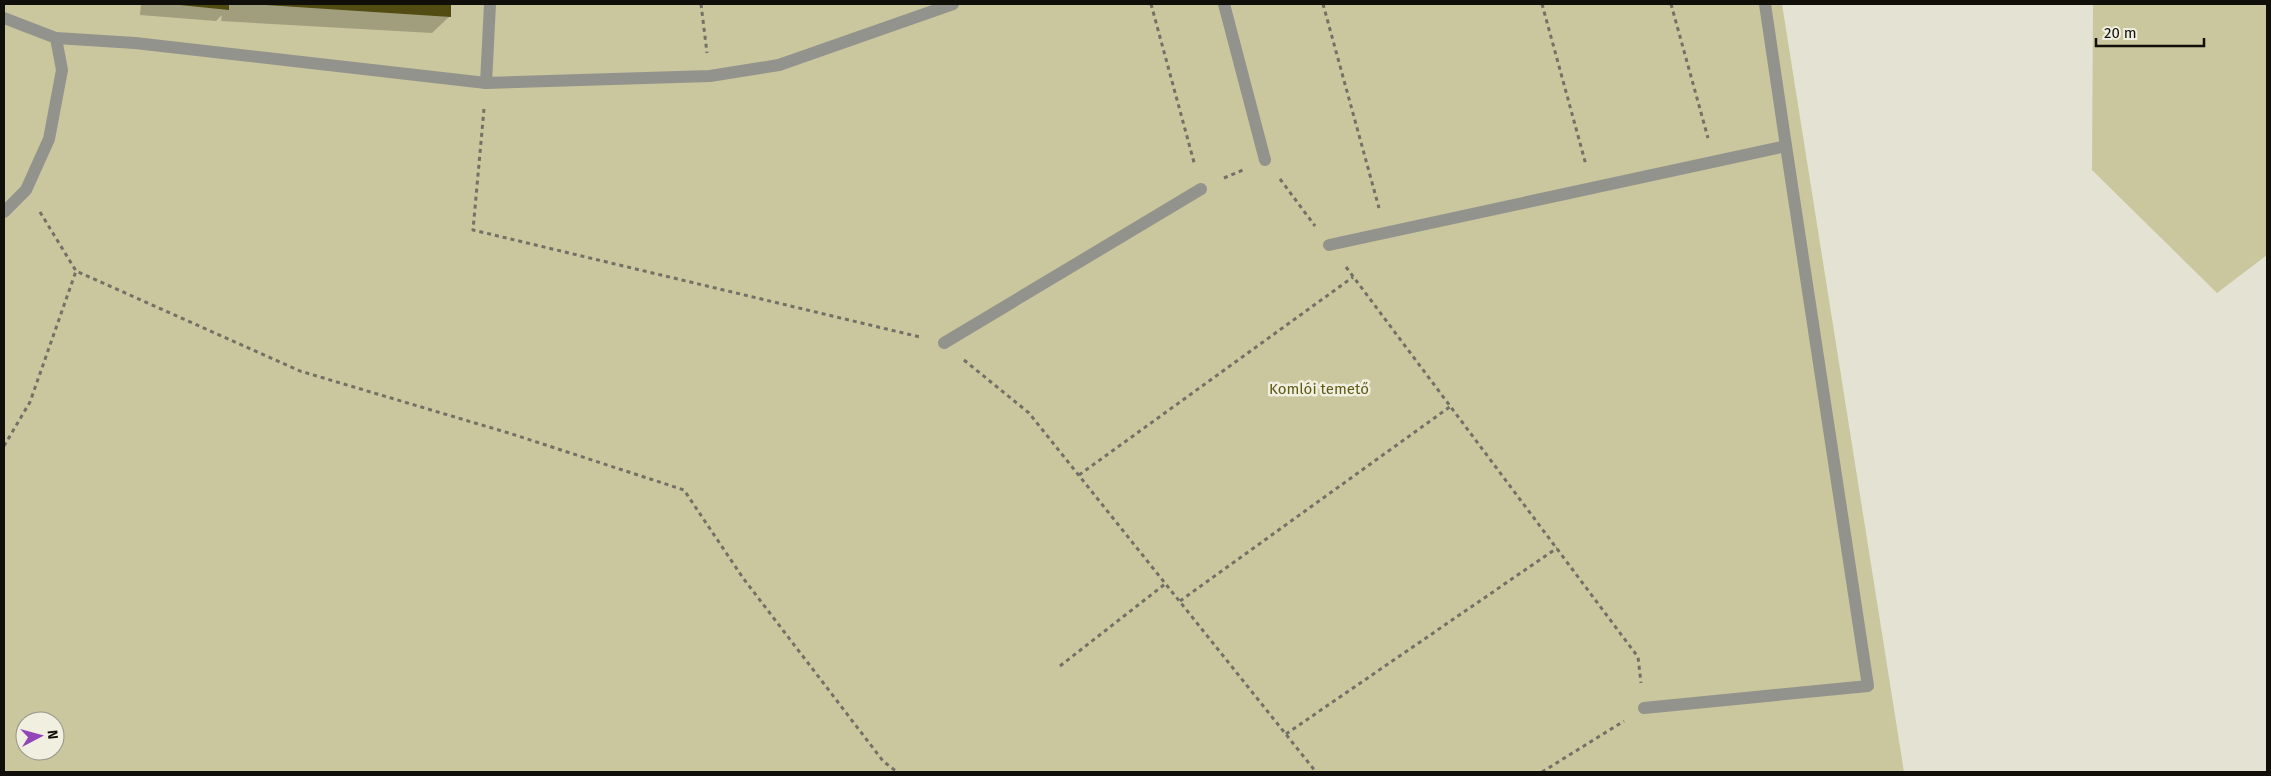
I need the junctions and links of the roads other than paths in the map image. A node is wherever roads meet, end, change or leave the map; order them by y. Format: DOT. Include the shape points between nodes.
graph roads {
  1 [pos="490,4"];
  2 [pos="953,4"];
  3 [pos="1224,4"];
  4 [pos="1765,4"];
  5 [pos="4,18"];
  6 [pos="56,38"];
  7 [pos="486,83"];
  8 [pos="1786,146"];
  9 [pos="1265,160"];
  10 [pos="1201,189"];
  11 [pos="4,212"];
  12 [pos="1329,245"];
  13 [pos="944,343"];
  14 [pos="1644,708"];
  1 -- 7 [label="street"];
  2 -- 7 [label="street" via="779,65 710,76"];
  3 -- 9 [label="street"];
  4 -- 8 [label="street"];
  5 -- 6 [label="street"];
  6 -- 7 [label="street" via="135,43"];
  6 -- 11 [label="street" via="62,70 49,139 26,190"];
  8 -- 12 [label="street"];
  8 -- 14 [label="street" via="1868,686"];
  10 -- 13 [label="street"];
}
